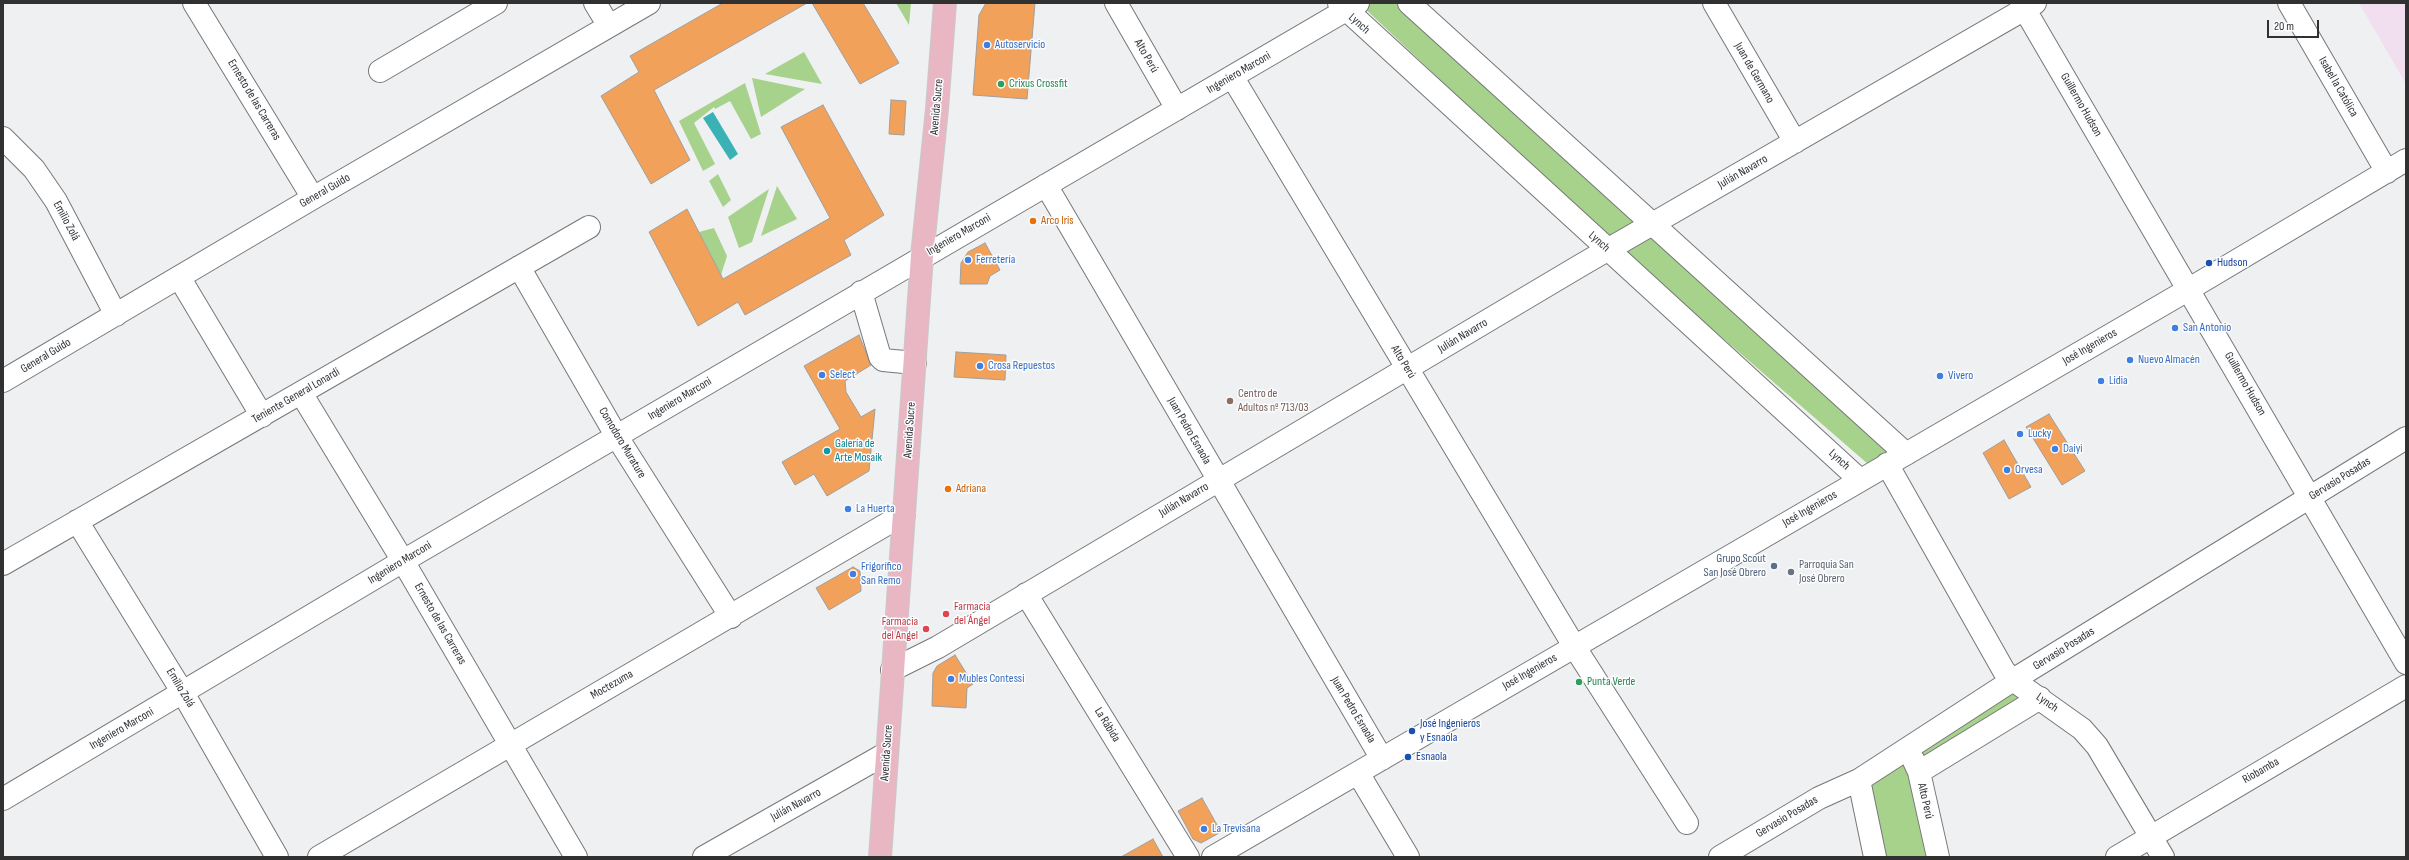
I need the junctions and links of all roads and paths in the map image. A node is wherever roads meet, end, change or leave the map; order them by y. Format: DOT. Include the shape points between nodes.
graph roads {
  1 [pos="194,3"];
  2 [pos="496,3"];
  3 [pos="595,3"];
  4 [pos="649,3"];
  5 [pos="945,3"];
  6 [pos="1116,3"];
  7 [pos="1410,3"];
  8 [pos="1714,3"];
  9 [pos="2289,3"];
  10 [pos="2027,5"];
  11 [pos="1347,6"];
  12 [pos="609,26"];
  13 [pos="380,71"];
  14 [pos="1233,78"];
  15 [pos="1177,109"];
  16 [pos="3,138"];
  17 [pos="1794,142"];
  18 [pos="2406,160"];
  19 [pos="2387,172"];
  20 [pos="1046,185"];
  21 [pos="313,198"];
  22 [pos="1652,224"];
  23 [pos="588,227"];
  24 [pos="1608,250"];
  25 [pos="922,256"];
  26 [pos="519,267"];
  27 [pos="179,277"];
  28 [pos="2189,289"];
  29 [pos="861,292"];
  30 [pos="116,315"];
  31 [pos="914,363"];
  32 [pos="1407,369"];
  33 [pos="3,381"];
  34 [pos="301,393"];
  35 [pos="262,416"];
  36 [pos="617,436"];
  37 [pos="2406,438"];
  38 [pos="1896,459"];
  39 [pos="1217,480"];
  40 [pos="1860,480"];
  41 [pos="2311,497"];
  42 [pos="904,514"];
  43 [pos="77,521"];
  44 [pos="403,561"];
  45 [pos="3,564"];
  46 [pos="1026,594"];
  47 [pos="731,617"];
  48 [pos="1574,646"];
  49 [pos="2406,663"];
  50 [pos="892,670"];
  51 [pos="2013,680"];
  52 [pos="2406,686"];
  53 [pos="183,693"];
  54 [pos="2040,698"];
  55 [pos="509,744"];
  56 [pos="1909,746"];
  57 [pos="887,753"];
  58 [pos="1382,759"];
  59 [pos="1358,772"];
  60 [pos="1918,772"];
  61 [pos="1859,780"];
  62 [pos="3,799"];
  63 [pos="1687,823"];
  64 [pos="2150,837"];
  65 [pos="277,857"];
  66 [pos="319,857"];
  67 [pos="576,857"];
  68 [pos="704,857"];
  69 [pos="880,857"];
  70 [pos="1188,857"];
  71 [pos="1213,857"];
  72 [pos="1408,857"];
  73 [pos="1720,857"];
  74 [pos="1874,857"];
  75 [pos="1938,857"];
  76 [pos="2117,857"];
  77 [pos="2163,857"];
  1 -- 21 [label="street, Ernesto de las Carreras"];
  2 -- 13 [label="street"];
  3 -- 12 [label="street"];
  4 -- 12 [label="street, General Guido"];
  5 -- 25 [label="main road, Avenida Sucre"];
  6 -- 15 [label="street, Alto Perú"];
  7 -- 22 [label="street, Lynch"];
  8 -- 17 [label="street, Juan de Germano"];
  9 -- 19 [label="street, Isabel la Católica"];
  10 -- 17 [label="street, Julián Navarro"];
  10 -- 28 [label="street, Guillermo Hudson"];
  11 -- 14 [label="street, Ingeniero Marconi"];
  11 -- 24 [label="street, Lynch"];
  12 -- 21 [label="street, General Guido"];
  14 -- 15 [label="street, Ingeniero Marconi"];
  14 -- 32 [label="street, Alto Perú"];
  15 -- 20 [label="street, Ingeniero Marconi"];
  16 -- 30 [label="street, Emilio Zolá" via="34,169 56,201"];
  17 -- 22 [label="street, Julián Navarro"];
  18 -- 19 [label="street, José Ingenieros"];
  19 -- 28 [label="street, José Ingenieros"];
  20 -- 25 [label="street, Ingeniero Marconi"];
  20 -- 39 [label="street, Juan Pedro Esnaola"];
  21 -- 27 [label="street, General Guido"];
  22 -- 24 [label="street, Julián Navarro"];
  22 -- 38 [label="street, Lynch"];
  23 -- 26 [label="street, Teniente General Lonardi"];
  24 -- 32 [label="street, Julián Navarro"];
  24 -- 40 [label="street, Lynch"];
  25 -- 29 [label="street, Ingeniero Marconi"];
  25 -- 31 [label="main road, Avenida Sucre"];
  26 -- 34 [label="street, Teniente General Lonardi"];
  26 -- 36 [label="street, Comodoro Murature"];
  27 -- 30 [label="street, General Guido"];
  27 -- 35 [label="street"];
  28 -- 38 [label="street, José Ingenieros"];
  28 -- 41 [label="street, Guillermo Hudson"];
  29 -- 31 [label="street" via="880,357 883,360"];
  29 -- 36 [label="street, Ingeniero Marconi"];
  30 -- 33 [label="street, General Guido"];
  31 -- 42 [label="main road, Avenida Sucre"];
  32 -- 39 [label="street, Julián Navarro"];
  32 -- 48 [label="street, Alto Perú"];
  34 -- 35 [label="street, Teniente General Lonardi"];
  34 -- 44 [label="street, Ernesto de las Carreras"];
  35 -- 43 [label="street, Teniente General Lonardi"];
  36 -- 44 [label="street, Ingeniero Marconi"];
  36 -- 47 [label="street, Comodoro Murature"];
  37 -- 41 [label="street, Gervasio Posadas"];
  38 -- 40 [label="street, José Ingenieros"];
  38 -- 51 [label="street, Lynch" via="2004,671"];
  39 -- 46 [label="street, Julián Navarro"];
  39 -- 58 [label="street, Juan Pedro Esnaola"];
  40 -- 48 [label="street, José Ingenieros"];
  41 -- 49 [label="street, Guillermo Hudson"];
  41 -- 51 [label="street, Gervasio Posadas"];
  42 -- 47 [label="street, Moctezuma"];
  42 -- 50 [label="main road, Avenida Sucre"];
  43 -- 45 [label="street, Teniente General Lonardi"];
  43 -- 53 [label="street, Emilio Zolá"];
  44 -- 53 [label="street, Ingeniero Marconi"];
  44 -- 55 [label="street, Ernesto de las Carreras"];
  46 -- 50 [label="street, Julián Navarro"];
  46 -- 70 [label="street, La Rábida"];
  47 -- 55 [label="street, Moctezuma"];
  48 -- 58 [label="street, José Ingenieros"];
  48 -- 63 [label="street, Alto Perú"];
  50 -- 57 [label="main road, Avenida Sucre"];
  51 -- 54 [label="street, Lynch"];
  51 -- 56 [label="street, Gervasio Posadas"];
  52 -- 64 [label="street, Riobamba"];
  53 -- 62 [label="street, Ingeniero Marconi"];
  53 -- 65 [label="street, Emilio Zolá"];
  54 -- 60 [label="street"];
  54 -- 64 [label="street, Lynch" via="2082,729 2097,746"];
  55 -- 66 [label="street, Moctezuma"];
  55 -- 67 [label="street, Ernesto de las Carreras"];
  56 -- 60 [label="street, Alto Perú"];
  56 -- 61 [label="street, Gervasio Posadas"];
  57 -- 68 [label="street, Julián Navarro"];
  57 -- 69 [label="main road, Avenida Sucre"];
  58 -- 59 [label="street, José Ingenieros"];
  59 -- 71 [label="street, José Ingenieros"];
  59 -- 72 [label="street"];
  60 -- 75 [label="street, Alto Perú"];
  61 -- 73 [label="street, Gervasio Posadas" via="1819,798"];
  61 -- 74 [label="street"];
  64 -- 76 [label="street, Riobamba"];
  64 -- 77 [label="street, Lynch"];
}
